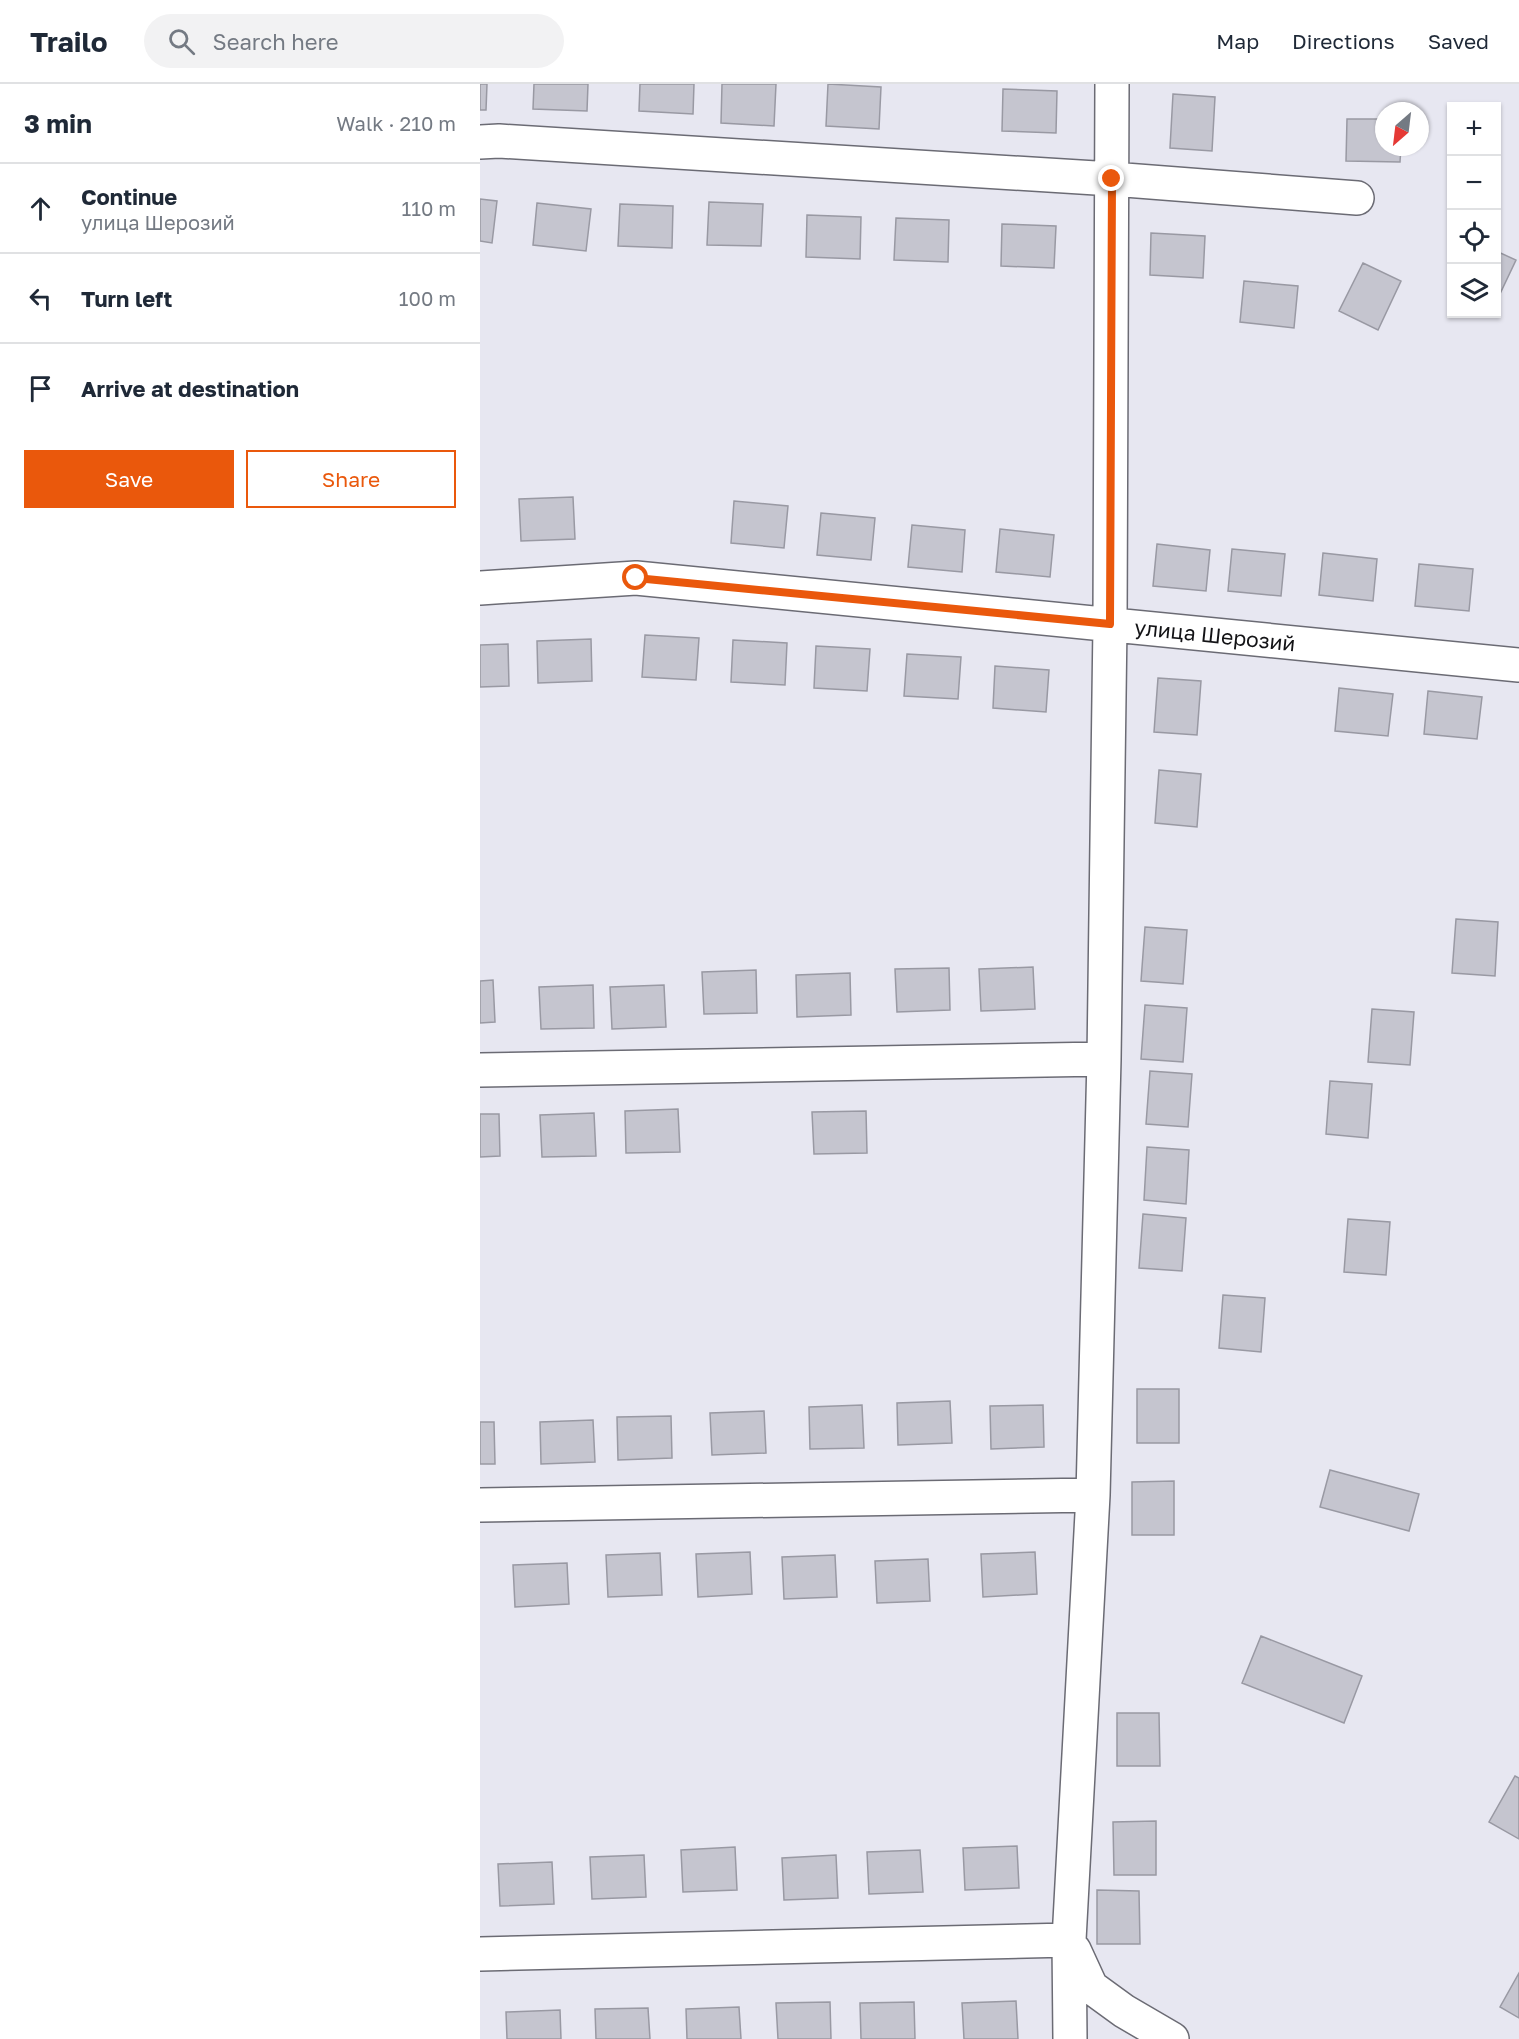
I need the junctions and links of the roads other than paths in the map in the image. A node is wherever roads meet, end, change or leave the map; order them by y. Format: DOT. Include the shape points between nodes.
graph roads {
  1 [pos="1112,84"];
  2 [pos="480,142"];
  3 [pos="1112,179"];
  4 [pos="1357,198"];
  5 [pos="480,588"];
  6 [pos="1110,624"];
  7 [pos="1519,665"];
  8 [pos="1104,1059"];
  9 [pos="480,1070"];
  10 [pos="1093,1496"];
  11 [pos="480,1505"];
  12 [pos="1069,1940"];
  13 [pos="480,1954"];
  14 [pos="1070,2039"];
  15 [pos="1172,2039"];
  1 -- 3 [label="street"];
  2 -- 3 [label="street"];
  3 -- 4 [label="street"];
  3 -- 6 [label="street"];
  5 -- 6 [label="street, улица Шерозий" via="636,578"];
  6 -- 7 [label="street, улица Шерозий"];
  6 -- 8 [label="street"];
  8 -- 9 [label="street"];
  8 -- 10 [label="street"];
  10 -- 11 [label="street"];
  10 -- 12 [label="street"];
  12 -- 13 [label="street"];
  12 -- 14 [label="street"];
  12 -- 15 [label="street" via="1091,1988"];
}
